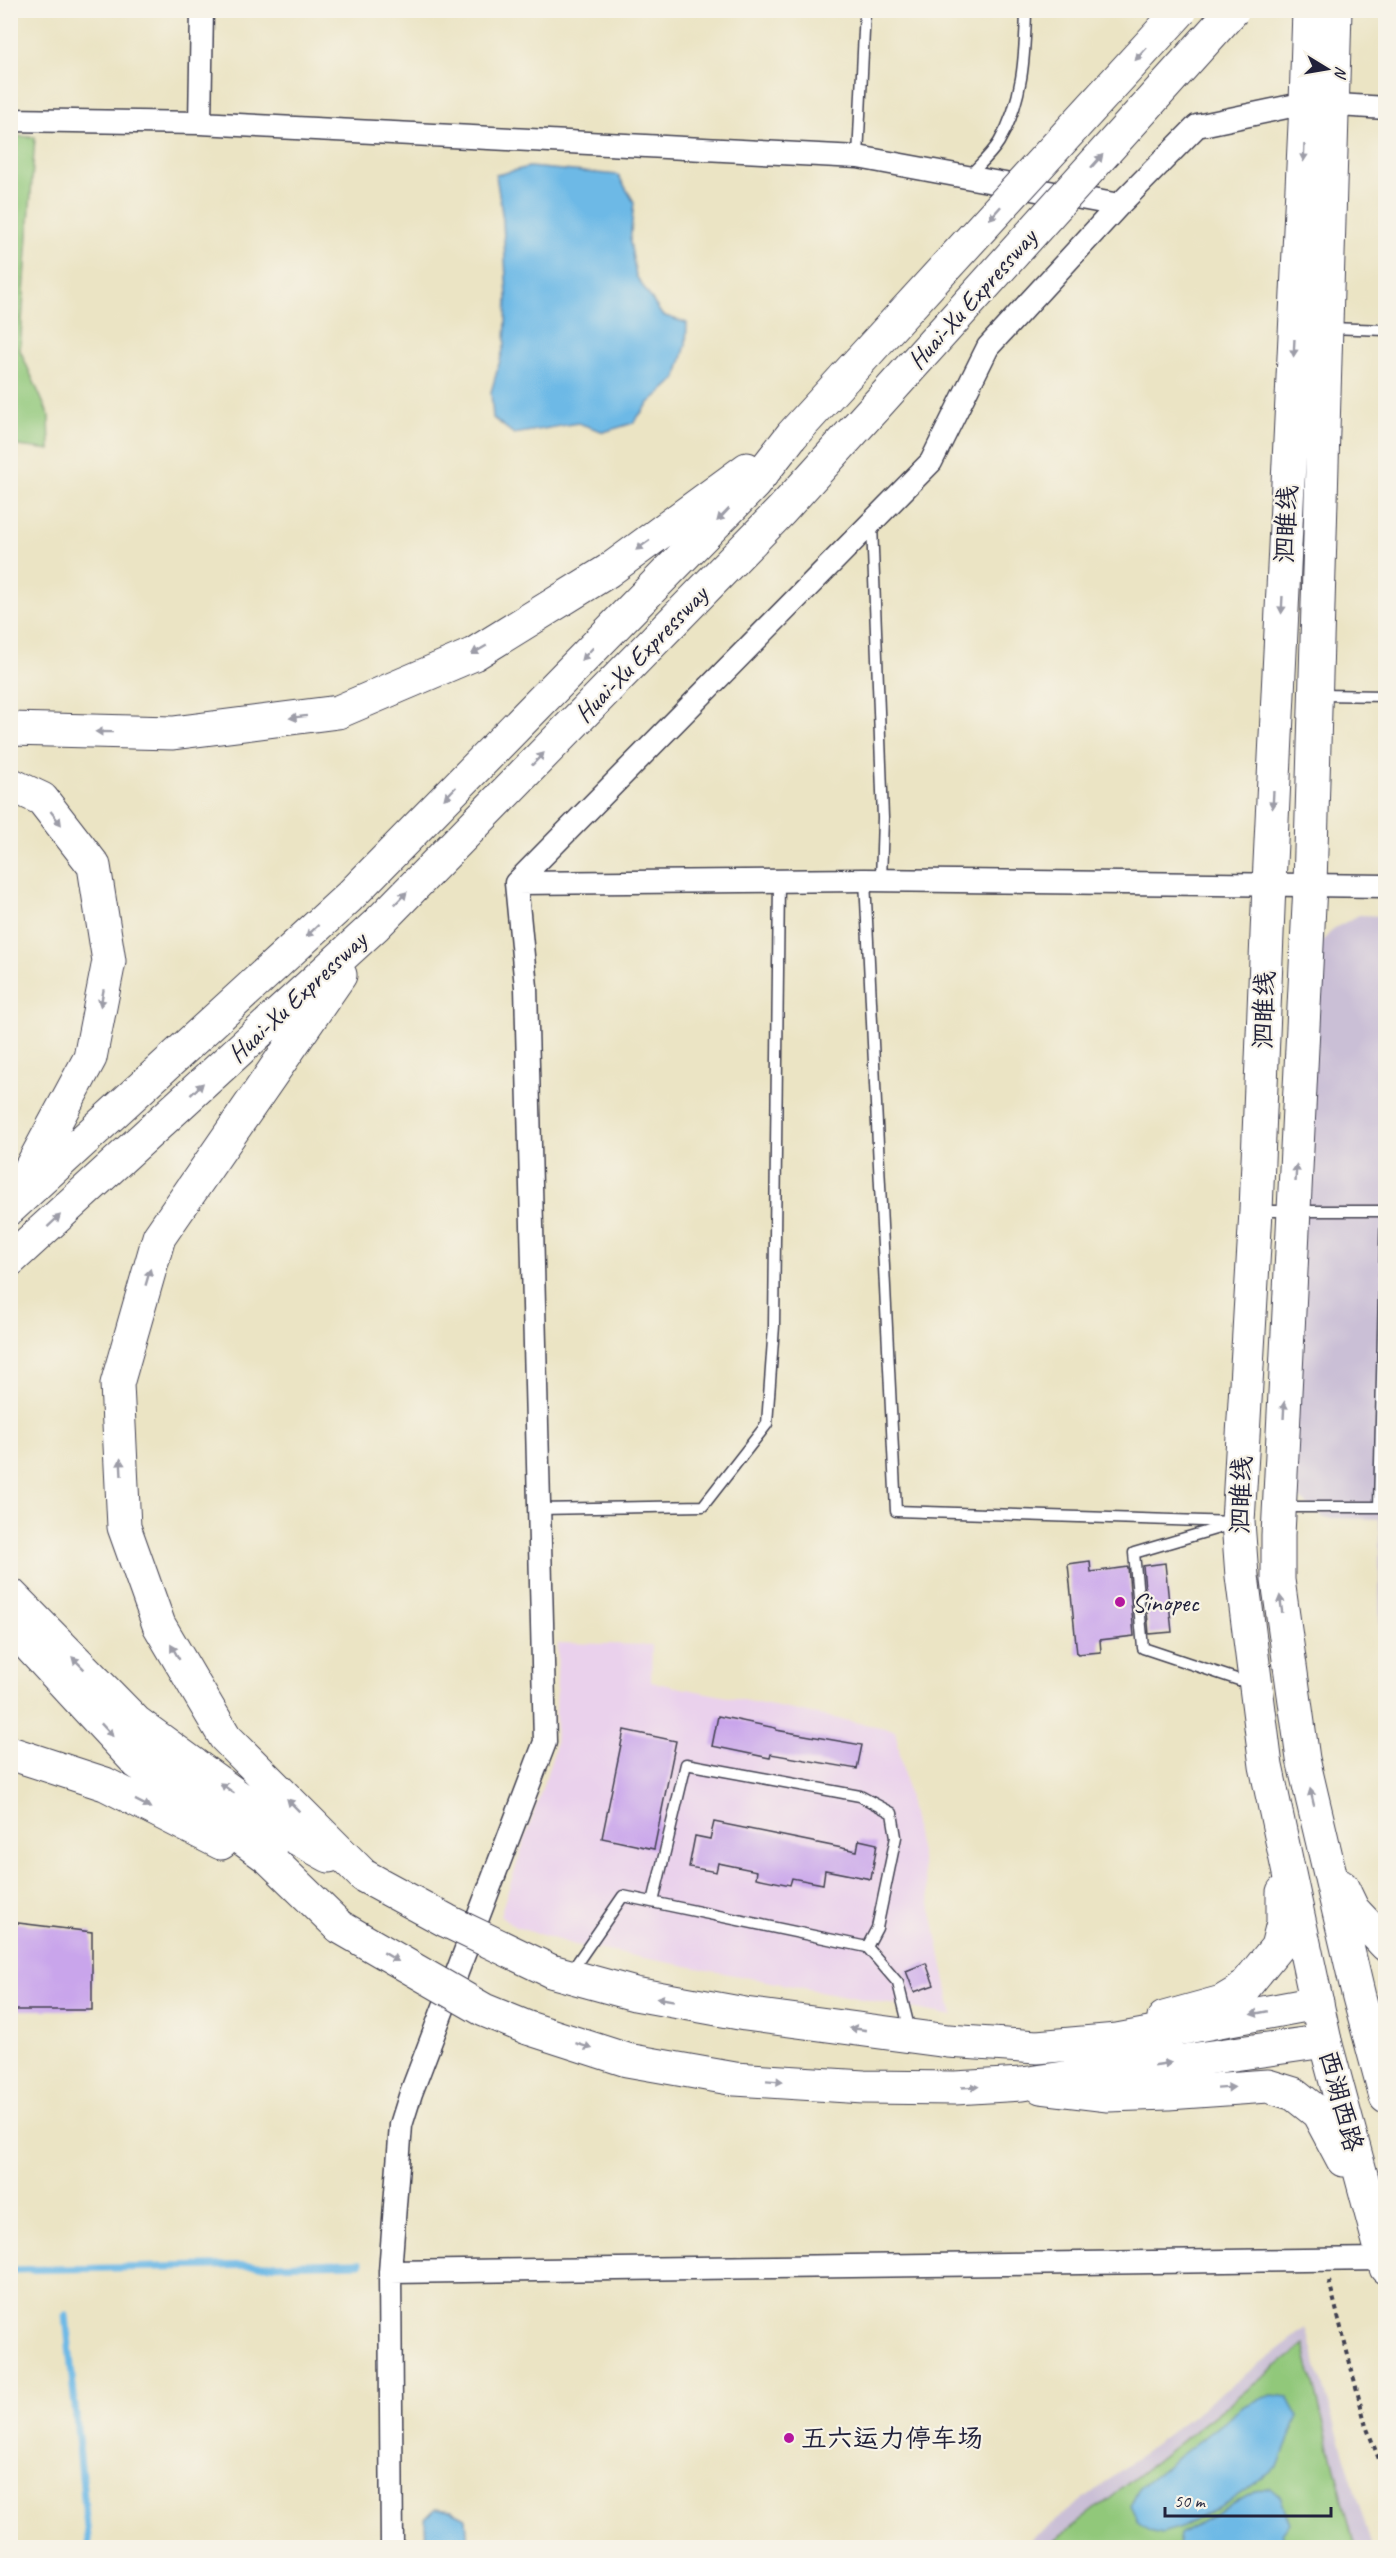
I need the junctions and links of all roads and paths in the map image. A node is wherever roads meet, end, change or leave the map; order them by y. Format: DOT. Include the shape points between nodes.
graph roads {
  1 [pos="202,10"];
  2 [pos="865,10"];
  3 [pos="1026,10"];
  4 [pos="1181,10"];
  5 [pos="1233,10"];
  6 [pos="1308,10"];
  7 [pos="1335,10"];
  8 [pos="1319,104"];
  9 [pos="1386,108"];
  10 [pos="10,120"];
  11 [pos="200,123"];
  12 [pos="858,157"];
  13 [pos="967,177"];
  14 [pos="1119,205"];
  15 [pos="1326,327"];
  16 [pos="1386,330"];
  17 [pos="792,435"];
  18 [pos="872,521"];
  19 [pos="1315,695"];
  20 [pos="1386,696"];
  21 [pos="10,729"];
  22 [pos="10,784"];
  23 [pos="873,880"];
  24 [pos="779,881"];
  25 [pos="516,883"];
  26 [pos="1269,884"];
  27 [pos="1310,885"];
  28 [pos="1386,886"];
  29 [pos="375,924"];
  30 [pos="1386,1205"];
  31 [pos="10,1207"];
  32 [pos="1385,1210"];
  33 [pos="1256,1211"];
  34 [pos="1294,1211"];
  35 [pos="10,1260"];
  36 [pos="1279,1507"];
  37 [pos="1382,1507"];
  38 [pos="539,1509"];
  39 [pos="1238,1522"];
  40 [pos="12,1606"];
  41 [pos="1256,1686"];
  42 [pos="10,1753"];
  43 [pos="1282,1839"];
  44 [pos="1324,1848"];
  45 [pos="364,1876"];
  46 [pos="653,1902"];
  47 [pos="340,1927"];
  48 [pos="1386,1945"];
  49 [pos="867,1947"];
  50 [pos="560,1974"];
  51 [pos="1372,1996"];
  52 [pos="1317,2002"];
  53 [pos="1377,2035"];
  54 [pos="911,2036"];
  55 [pos="1325,2041"];
  56 [pos="1037,2047"];
  57 [pos="1022,2084"];
  58 [pos="1386,2097"];
  59 [pos="1373,2226"];
  60 [pos="1324,2260"];
  61 [pos="1384,2264"];
  62 [pos="390,2272"];
  63 [pos="1386,2477"];
  64 [pos="392,2547"];
  1 -- 11 [label="street"];
  2 -- 12 [label="lane"];
  3 -- 13 [label="lane" via="1024,60 1016,101 999,143"];
  4 -- 17 [label="main road, Huai-Xu Expressway, one-way, bridge"];
  29 -- 5 [label="main road, Huai-Xu Expressway, one-way, bridge" via="781,511"];
  6 -- 8 [label="main road, 泗睢线"];
  7 -- 8 [label="main road, 泗睢线"];
  8 -- 9 [label="street"];
  8 -- 14 [label="street" via="1197,126"];
  8 -- 15 [label="main road, 泗睢线"];
  8 -- 26 [label="main road, 泗睢线, one-way"];
  10 -- 11 [label="street"];
  11 -- 12 [label="street"];
  12 -- 13 [label="street"];
  13 -- 14 [label="street"];
  14 -- 18 [label="street" via="988,347 931,462"];
  15 -- 16 [label="lane"];
  15 -- 19 [label="main road, 泗睢线"];
  17 -- 21 [label="main road, one-way" via="608,572 474,654 338,712 173,733"];
  17 -- 31 [label="main road, Huai-Xu Expressway, one-way" via="754,484 349,897"];
  18 -- 23 [label="lane" via="882,806"];
  18 -- 25 [label="street"];
  19 -- 20 [label="lane"];
  19 -- 27 [label="main road, 泗睢线"];
  22 -- 31 [label="main road, one-way" via="42,799 94,866 109,961 90,1058"];
  23 -- 24 [label="street"];
  23 -- 26 [label="street"];
  23 -- 39 [label="lane" via="896,1511"];
  24 -- 25 [label="street"];
  24 -- 38 [label="lane" via="774,1326 767,1424 703,1506"];
  25 -- 38 [label="street" via="526,987"];
  26 -- 27 [label="street"];
  26 -- 33 [label="main road, 泗睢线"];
  27 -- 28 [label="street"];
  34 -- 27 [label="main road, 泗睢线, one-way"];
  35 -- 29 [label="main road, Huai-Xu Expressway, one-way"];
  45 -- 29 [label="main road, one-way" via="225,1737 159,1625 124,1527 117,1384 159,1237"];
  30 -- 32 [label="lane"];
  32 -- 34 [label="lane"];
  32 -- 37 [label="lane"];
  33 -- 34 [label="lane"];
  33 -- 39 [label="main road, 泗睢线"];
  36 -- 34 [label="main road, 泗睢线, one-way"];
  36 -- 37 [label="lane"];
  44 -- 36 [label="main road, 泗睢线, one-way" via="1303,1759 1278,1580"];
  38 -- 62 [label="street" via="545,1742 401,2125"];
  39 -- 41 [label="main road, 泗睢线"];
  39 -- 41 [label="lane" via="1134,1553 1143,1648"];
  45 -- 40 [label="main road, one-way" via="289,1834 136,1722"];
  40 -- 47 [label="main road, one-way" via="138,1763 269,1858"];
  41 -- 43 [label="main road, 泗睢线" via="1266,1766"];
  42 -- 47 [label="main road, one-way" via="105,1784 222,1844"];
  43 -- 52 [label="main road, 泗睢线"];
  43 -- 56 [label="main road" via="1281,1931 1276,1947 1242,1990 1222,2002 1188,2012"];
  44 -- 48 [label="main road" via="1353,1910"];
  44 -- 51 [label="main road, 泗睢线"];
  45 -- 50 [label="main road, bridge" via="447,1921"];
  46 -- 49 [label="lane"];
  46 -- 49 [label="lane" via="686,1764 860,1796 892,1813 896,1837 877,1928"];
  46 -- 50 [label="lane" via="622,1896"];
  47 -- 57 [label="main road, one-way, bridge" via="484,2010 627,2060 735,2079 864,2087"];
  49 -- 54 [label="lane" via="898,1983"];
  54 -- 50 [label="main road, one-way" via="745,2014 635,1994"];
  51 -- 52 [label="main road"];
  51 -- 53 [label="main road, 西湖西路"];
  52 -- 55 [label="main road, 西湖西路"];
  52 -- 56 [label="main road, one-way" via="1117,2040"];
  53 -- 55 [label="main road"];
  53 -- 58 [label="main road, 西湖西路"];
  54 -- 56 [label="main road"];
  57 -- 55 [label="main road, one-way"];
  55 -- 59 [label="main road, 西湖西路"];
  57 -- 59 [label="main road, one-way" via="1108,2094 1268,2086 1294,2094 1318,2113 1329,2131"];
  59 -- 61 [label="main road, 西湖西路"];
  60 -- 61 [label="street"];
  60 -- 62 [label="street"];
  60 -- 63 [label="path" via="1363,2415"];
  62 -- 64 [label="street"];
}
